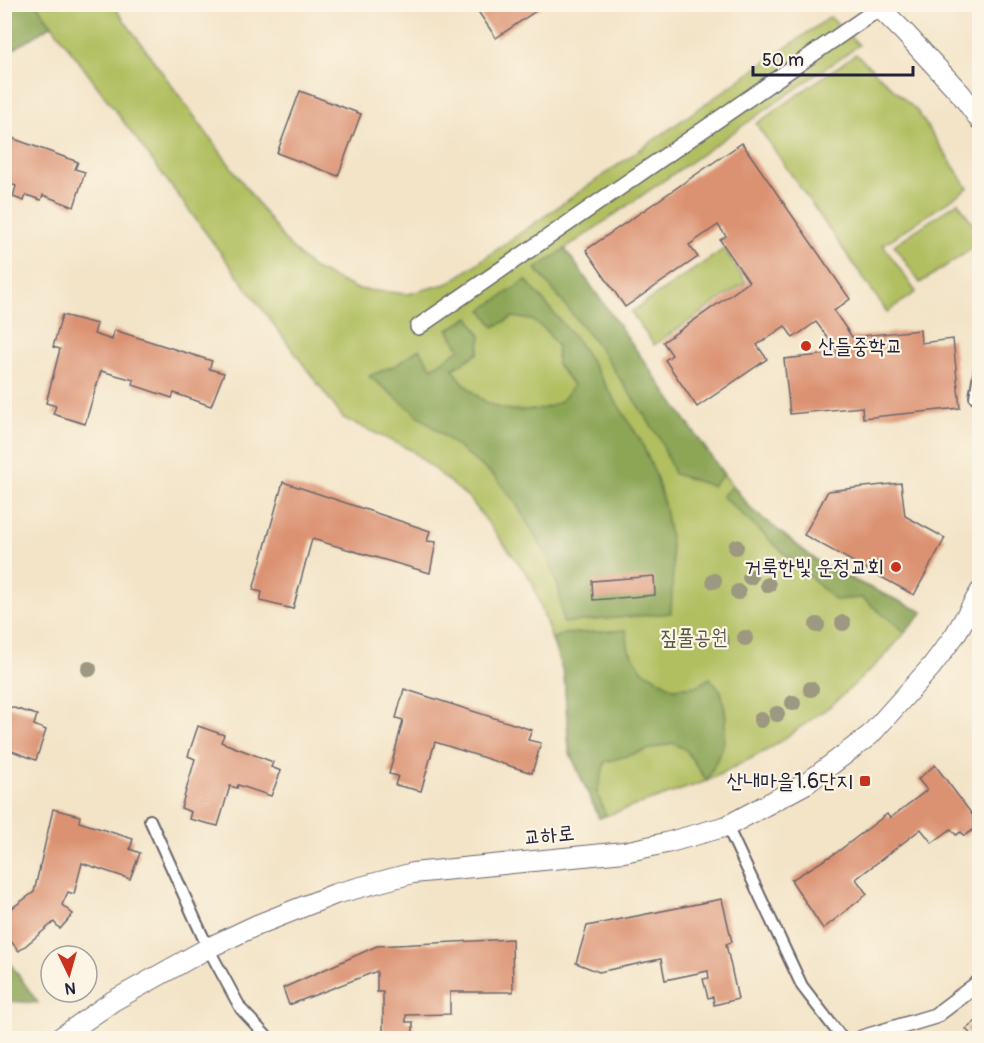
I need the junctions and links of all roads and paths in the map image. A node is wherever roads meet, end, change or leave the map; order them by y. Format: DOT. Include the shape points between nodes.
graph roads {
  1 [pos="880,6"];
  2 [pos="980,120"];
  3 [pos="418,327"];
  4 [pos="980,368"];
  5 [pos="975,397"];
  6 [pos="980,592"];
  7 [pos="150,820"];
  8 [pos="727,826"];
  9 [pos="208,948"];
  10 [pos="980,982"];
  11 [pos="60,1038"];
  12 [pos="268,1038"];
  13 [pos="842,1038"];
  14 [pos="861,1038"];
  1 -- 2 [label="street" via="962,94"];
  1 -- 3 [label="street"];
  4 -- 5 [label="lane"];
  6 -- 8 [label="street, 교하로" via="931,667 870,735 807,783"];
  7 -- 9 [label="lane"];
  8 -- 9 [label="street, 교하로" via="624,852 413,873 335,894"];
  8 -- 13 [label="lane" via="802,986"];
  9 -- 11 [label="street, 교하로" via="113,1001"];
  9 -- 12 [label="lane" via="241,1009"];
  10 -- 14 [label="street" via="935,1016"];
}
